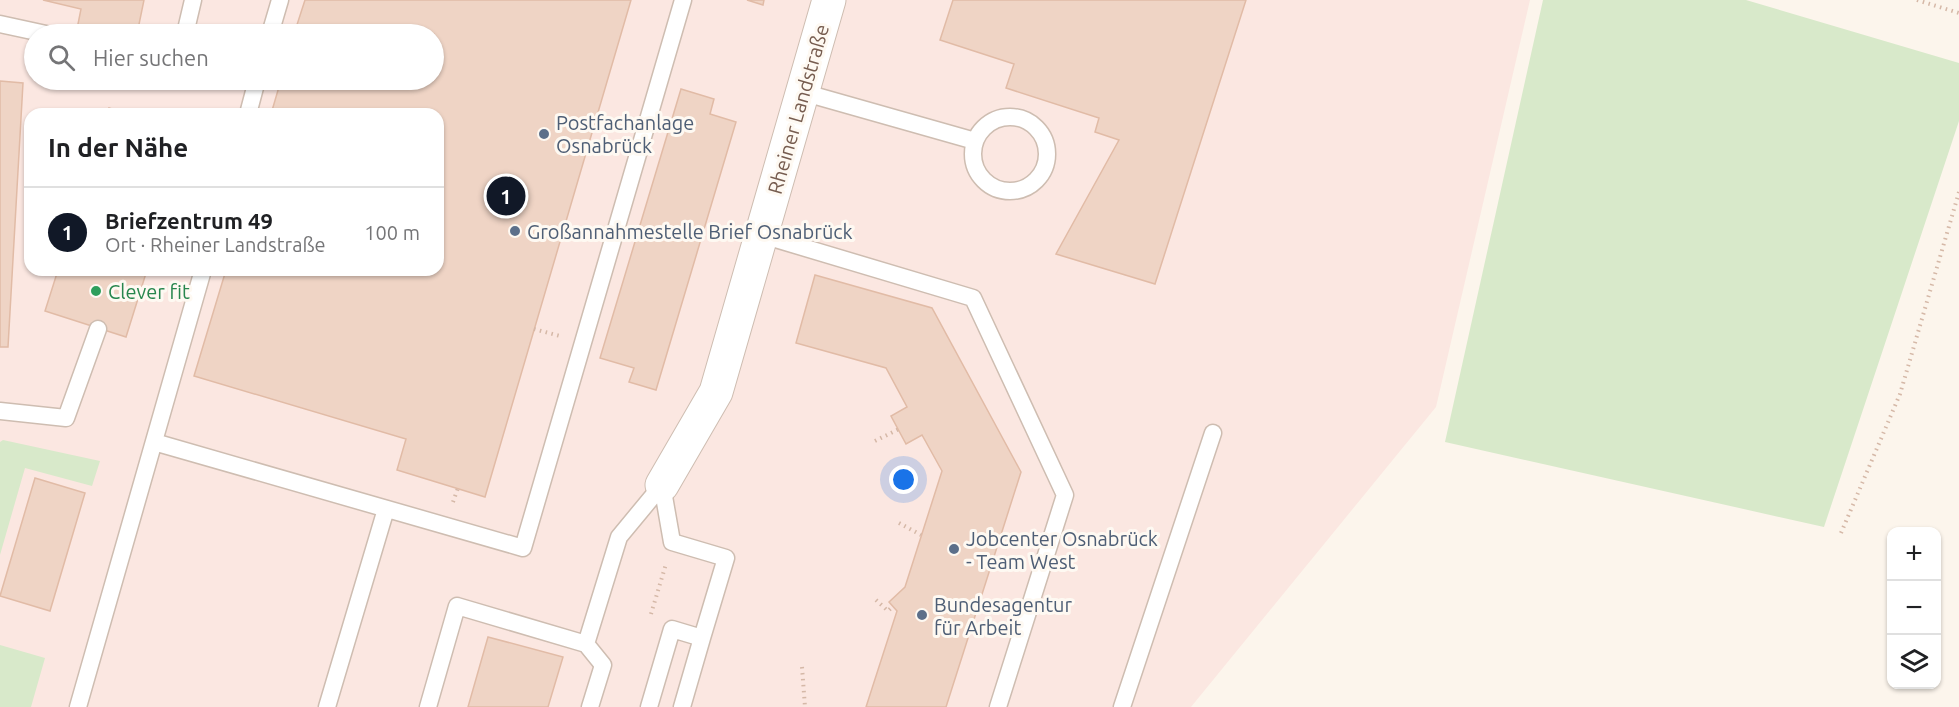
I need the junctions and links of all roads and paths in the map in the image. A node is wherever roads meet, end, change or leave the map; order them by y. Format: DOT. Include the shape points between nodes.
graph roads {
  1 [pos="193,0"];
  2 [pos="280,0"];
  3 [pos="683,0"];
  4 [pos="829,0"];
  5 [pos="1917,0"];
  6 [pos="1959,13"];
  7 [pos="0,24"];
  8 [pos="187,24"];
  9 [pos="273,24"];
  10 [pos="24,29"];
  11 [pos="254,90"];
  12 [pos="802,92"];
  13 [pos="250,108"];
  14 [pos="975,141"];
  15 [pos="1959,192"];
  16 [pos="762,235"];
  17 [pos="201,276"];
  18 [pos="98,329"];
  19 [pos="0,411"];
  20 [pos="898,429"];
  21 [pos="1213,433"];
  22 [pos="875,441"];
  23 [pos="154,442"];
  24 [pos="662,485"];
  25 [pos="386,509"];
  26 [pos="899,524"];
  27 [pos="1841,533"];
  28 [pos="921,536"];
  29 [pos="876,600"];
  30 [pos="893,606"];
  31 [pos="702,638"];
  32 [pos="586,644"];
  33 [pos="802,667"];
  34 [pos="78,707"];
  35 [pos="327,707"];
  36 [pos="428,707"];
  37 [pos="590,707"];
  38 [pos="649,707"];
  39 [pos="682,707"];
  40 [pos="805,707"];
  41 [pos="998,707"];
  42 [pos="1122,707"];
  1 -- 8 [label="lane"];
  2 -- 9 [label="lane"];
  3 -- 25 [label="lane" via="523,548"];
  4 -- 12 [label="street, Rheiner Landstraße"];
  5 -- 6 [label="path"];
  7 -- 10 [label="lane"];
  11 -- 13 [label="lane"];
  12 -- 14 [label="lane"];
  12 -- 16 [label="street, Rheiner Landstraße"];
  14 -- 14 [label="lane" via="974,164 982,179 1002,191 1025,189 1042,174 1047,162 1044,139 1029,122 1019,118 995,119"];
  15 -- 27 [label="path" via="1900,394"];
  16 -- 24 [label="street, Rheiner Landstraße" via="716,392"];
  16 -- 41 [label="lane" via="973,298 1065,495"];
  17 -- 23 [label="lane"];
  18 -- 19 [label="lane" via="66,418"];
  20 -- 22 [label="path"];
  21 -- 42 [label="lane"];
  23 -- 25 [label="lane"];
  23 -- 34 [label="lane"];
  24 -- 31 [label="lane" via="672,543 726,558"];
  24 -- 32 [label="lane" via="619,537"];
  25 -- 35 [label="lane"];
  26 -- 28 [label="path"];
  29 -- 30 [label="path" via="888,611"];
  31 -- 38 [label="lane" via="672,629"];
  31 -- 39 [label="lane"];
  32 -- 36 [label="lane" via="457,606"];
  32 -- 37 [label="lane" via="603,665"];
  33 -- 40 [label="path"];
}
